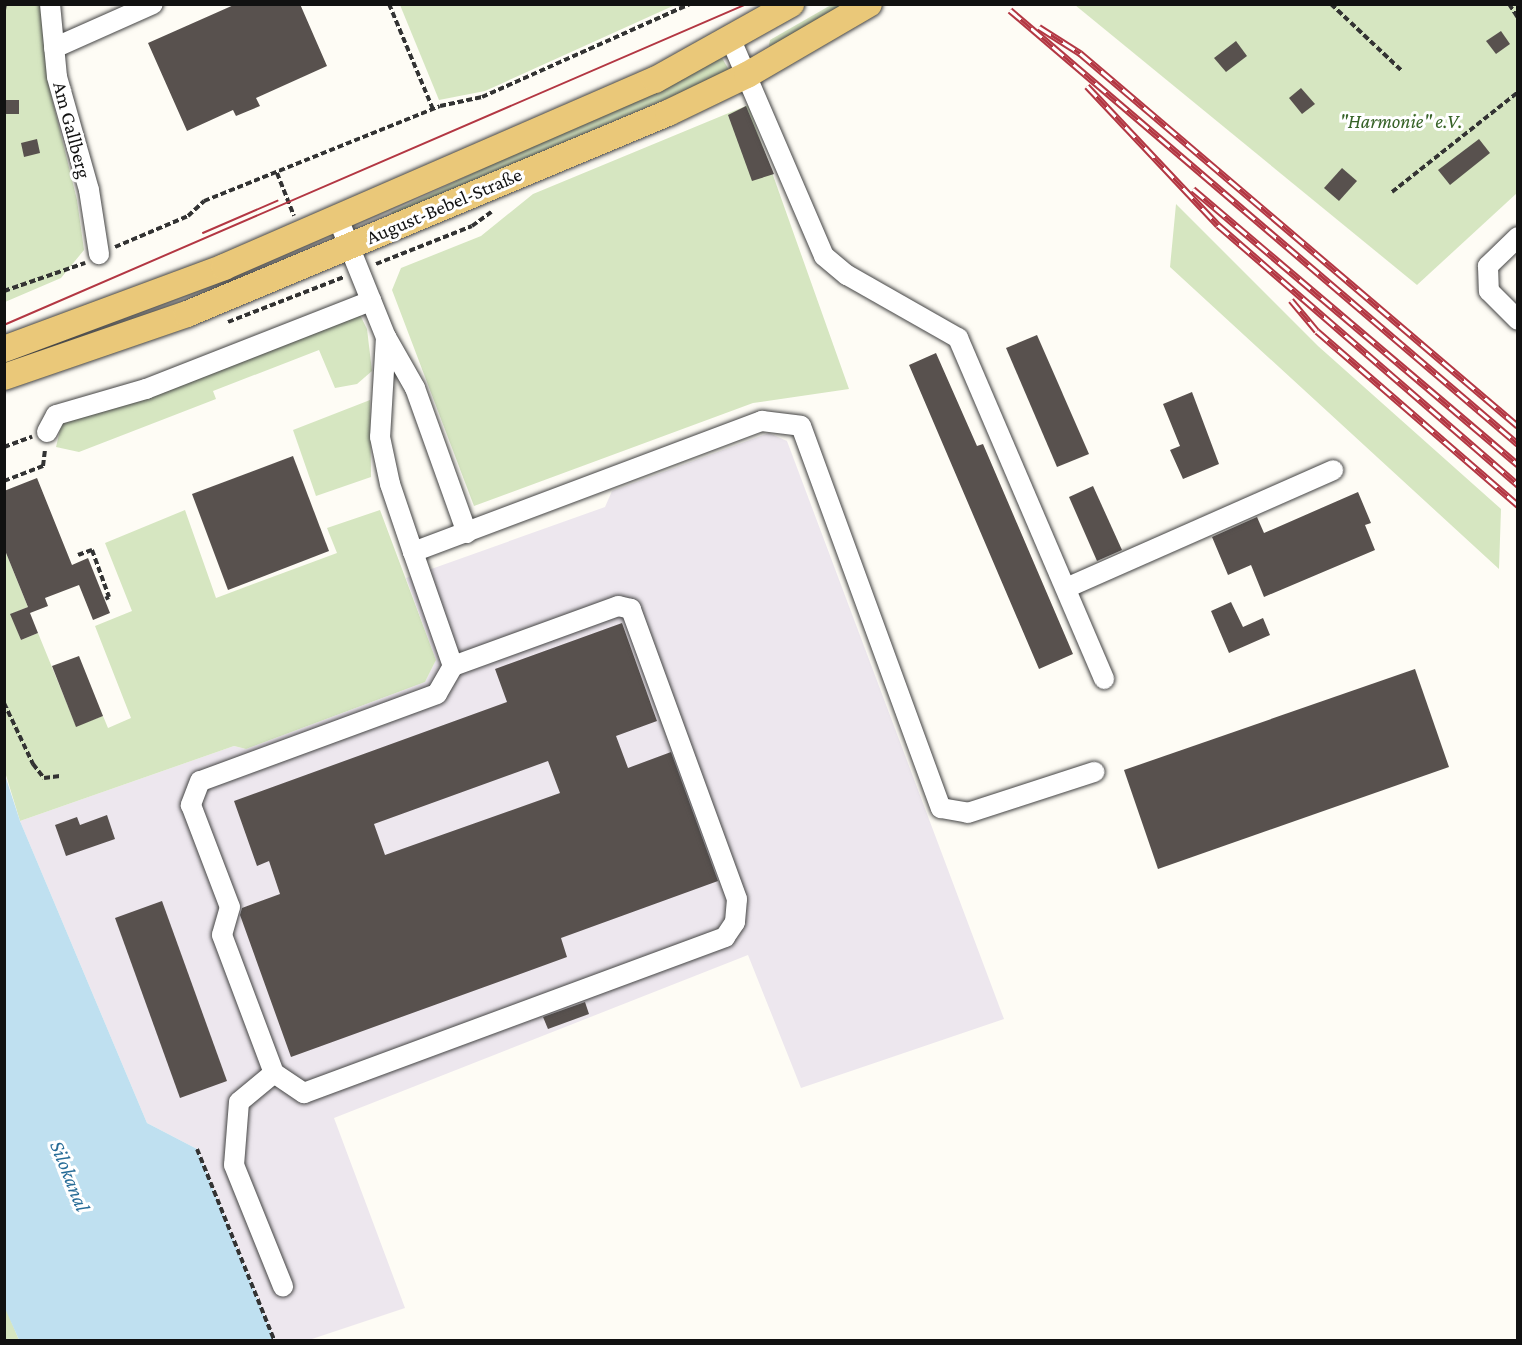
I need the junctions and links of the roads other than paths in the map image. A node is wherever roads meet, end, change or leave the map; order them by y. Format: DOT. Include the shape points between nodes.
graph roads {
  1 [pos="50,4"];
  2 [pos="153,4"];
  3 [pos="791,4"];
  4 [pos="869,4"];
  5 [pos="731,40"];
  6 [pos="54,48"];
  7 [pos="747,75"];
  8 [pos="336,216"];
  9 [pos="1518,237"];
  10 [pos="349,246"];
  11 [pos="99,254"];
  12 [pos="371,301"];
  13 [pos="1518,320"];
  14 [pos="386,337"];
  15 [pos="4,349"];
  16 [pos="4,377"];
  17 [pos="47,432"];
  18 [pos="1333,470"];
  19 [pos="467,533"];
  20 [pos="413,552"];
  21 [pos="1066,588"];
  22 [pos="453,666"];
  23 [pos="1104,678"];
  24 [pos="1094,772"];
  25 [pos="274,1073"];
  26 [pos="283,1286"];
  1 -- 6 [label="street, Am Gallberg"];
  2 -- 6 [label="street"];
  3 -- 5 [label="main road, August-Bebel-Straße"];
  4 -- 7 [label="main road, August-Bebel-Straße"];
  5 -- 7 [label="street"];
  5 -- 8 [label="main road, August-Bebel-Straße" via="655,80"];
  6 -- 11 [label="street, Am Gallberg" via="57,77 88,190"];
  7 -- 10 [label="main road, August-Bebel-Straße" via="668,113"];
  7 -- 21 [label="street" via="824,256 847,275 958,338"];
  8 -- 10 [label="street"];
  8 -- 15 [label="main road, August-Bebel-Straße" via="224,267"];
  9 -- 13 [label="street" via="1488,266 1488,291"];
  10 -- 12 [label="street"];
  10 -- 16 [label="main road, August-Bebel-Straße" via="187,314"];
  12 -- 14 [label="street"];
  12 -- 17 [label="street" via="146,389 56,415"];
  14 -- 19 [label="street" via="415,388"];
  14 -- 20 [label="street" via="380,437 390,484"];
  18 -- 21 [label="street"];
  19 -- 20 [label="street"];
  19 -- 24 [label="street" via="762,421 801,426 941,808 968,813"];
  20 -- 22 [label="street"];
  21 -- 23 [label="street"];
  22 -- 25 [label="street" via="437,694 201,781 191,804 230,907 222,935"];
  22 -- 25 [label="street" via="618,606 631,609 737,899 735,922 725,937 304,1093"];
  25 -- 26 [label="street" via="239,1102 234,1165"];
}
